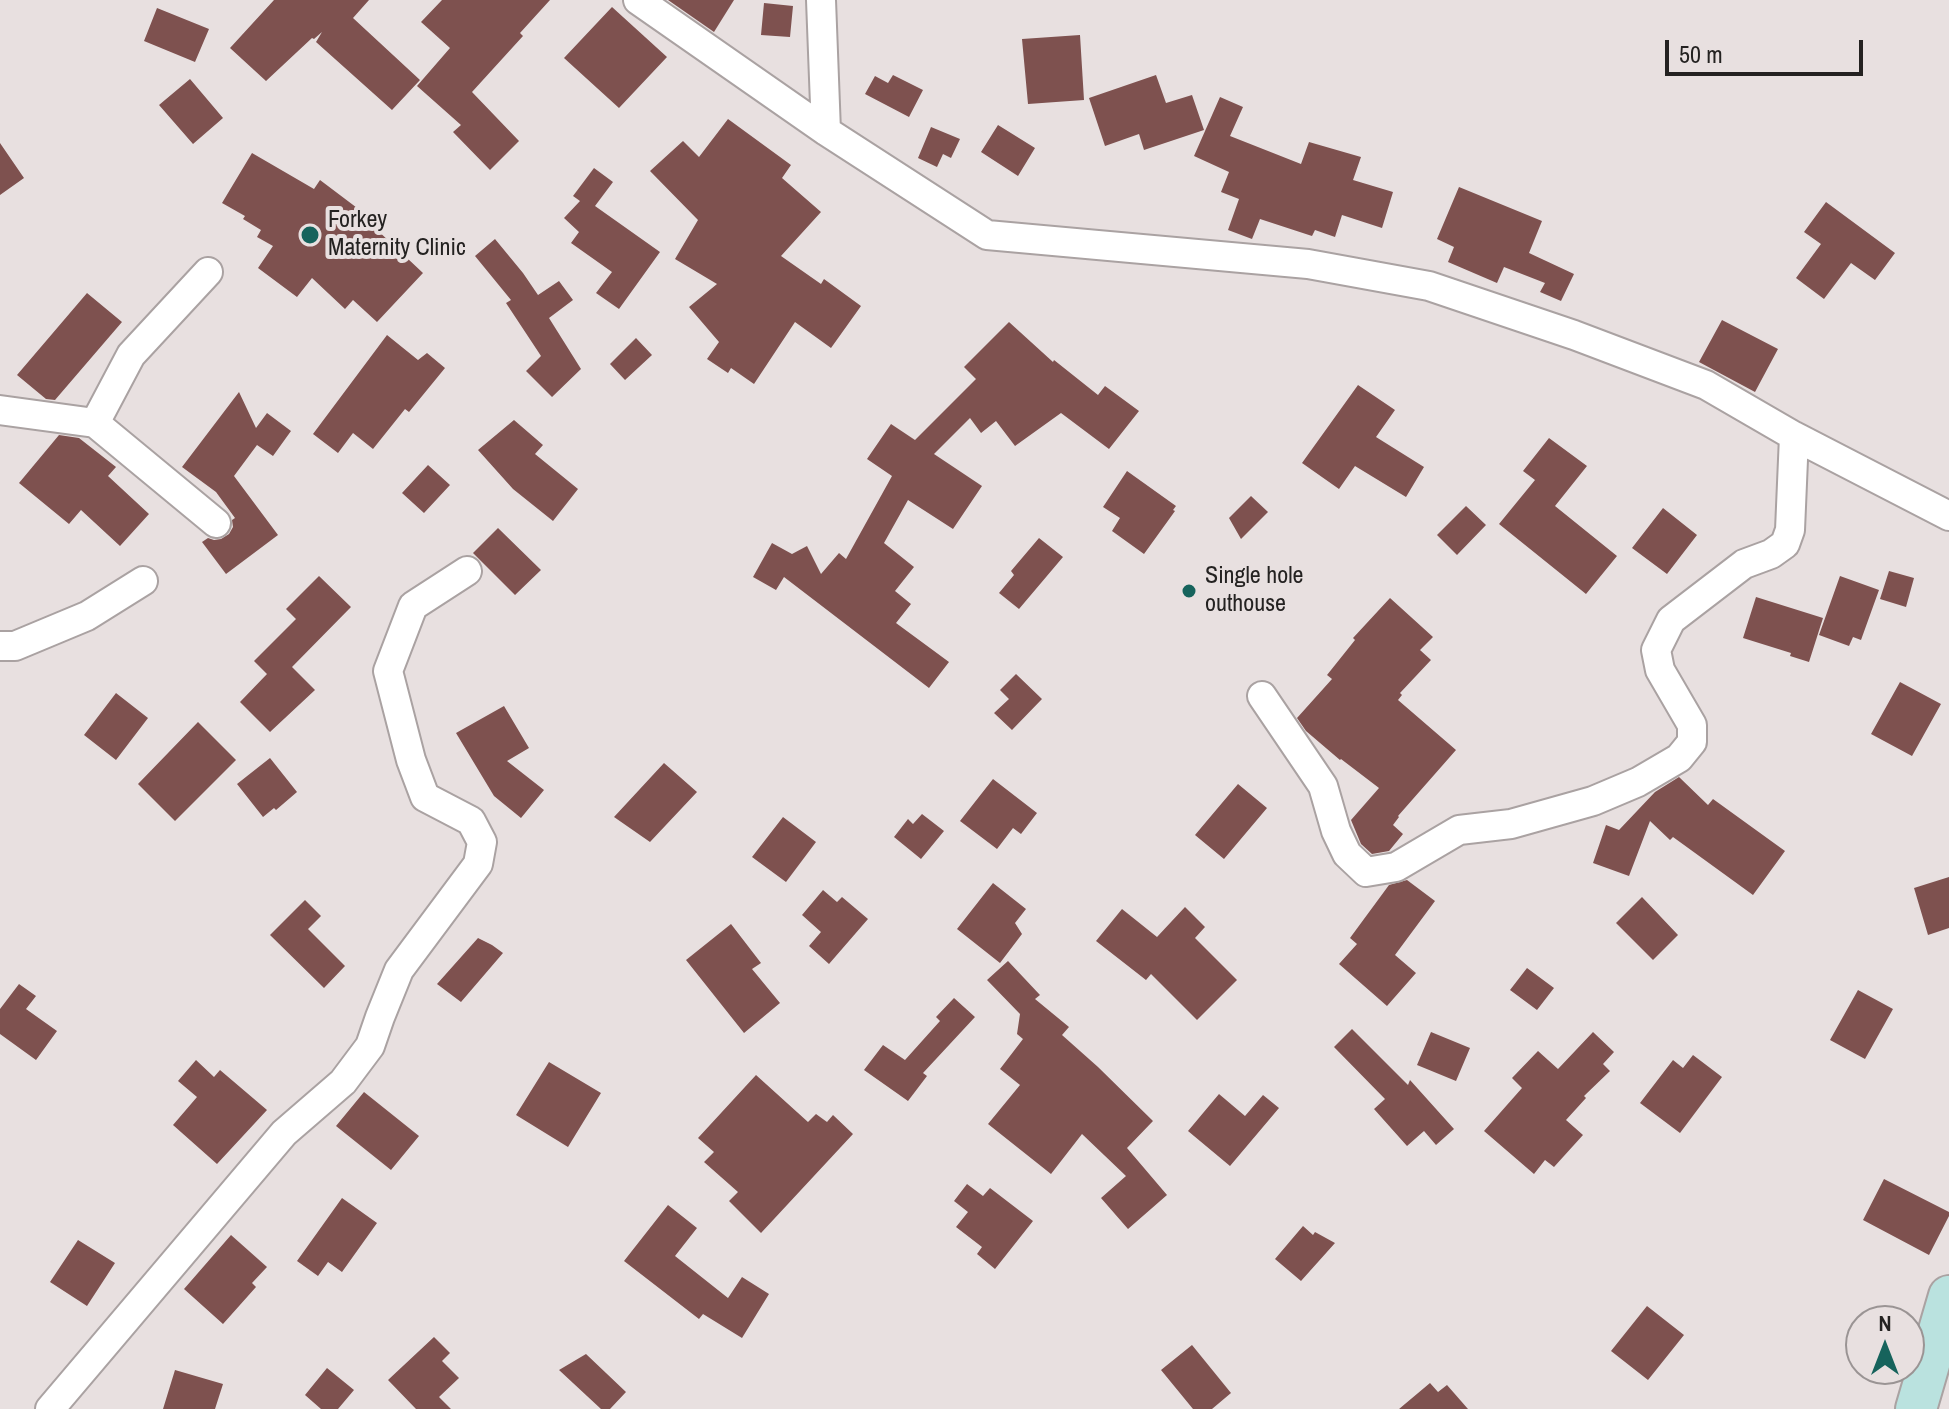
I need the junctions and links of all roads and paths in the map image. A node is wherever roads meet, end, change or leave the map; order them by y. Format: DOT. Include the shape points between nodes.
graph roads {
  1 [pos="638,0"];
  2 [pos="821,0"];
  3 [pos="826,131"];
  4 [pos="208,272"];
  5 [pos="0,410"];
  6 [pos="95,423"];
  7 [pos="1794,436"];
  8 [pos="1949,516"];
  9 [pos="216,523"];
  10 [pos="467,571"];
  11 [pos="143,581"];
  12 [pos="0,646"];
  13 [pos="1262,696"];
  14 [pos="1949,1296"];
  15 [pos="50,1409"];
  16 [pos="1916,1409"];
  1 -- 3 [label="street"];
  2 -- 3 [label="street"];
  3 -- 7 [label="street" via="987,235 1308,264 1429,286 1706,385"];
  4 -- 6 [label="street" via="131,355"];
  5 -- 6 [label="street"];
  6 -- 9 [label="street"];
  7 -- 8 [label="street"];
  7 -- 13 [label="street" via="1785,544 1744,564 1671,620 1656,650 1660,670 1692,725 1692,742 1679,758 1638,782 1511,824 1459,830 1396,867 1366,872 1347,854 1323,786"];
  10 -- 15 [label="street" via="413,606 388,671 425,797 471,821 482,842 478,864 399,970 370,1046 343,1082 284,1133"];
  11 -- 12 [label="street" via="87,616 15,646"];
  14 -- 16 [label="main road"];
}
